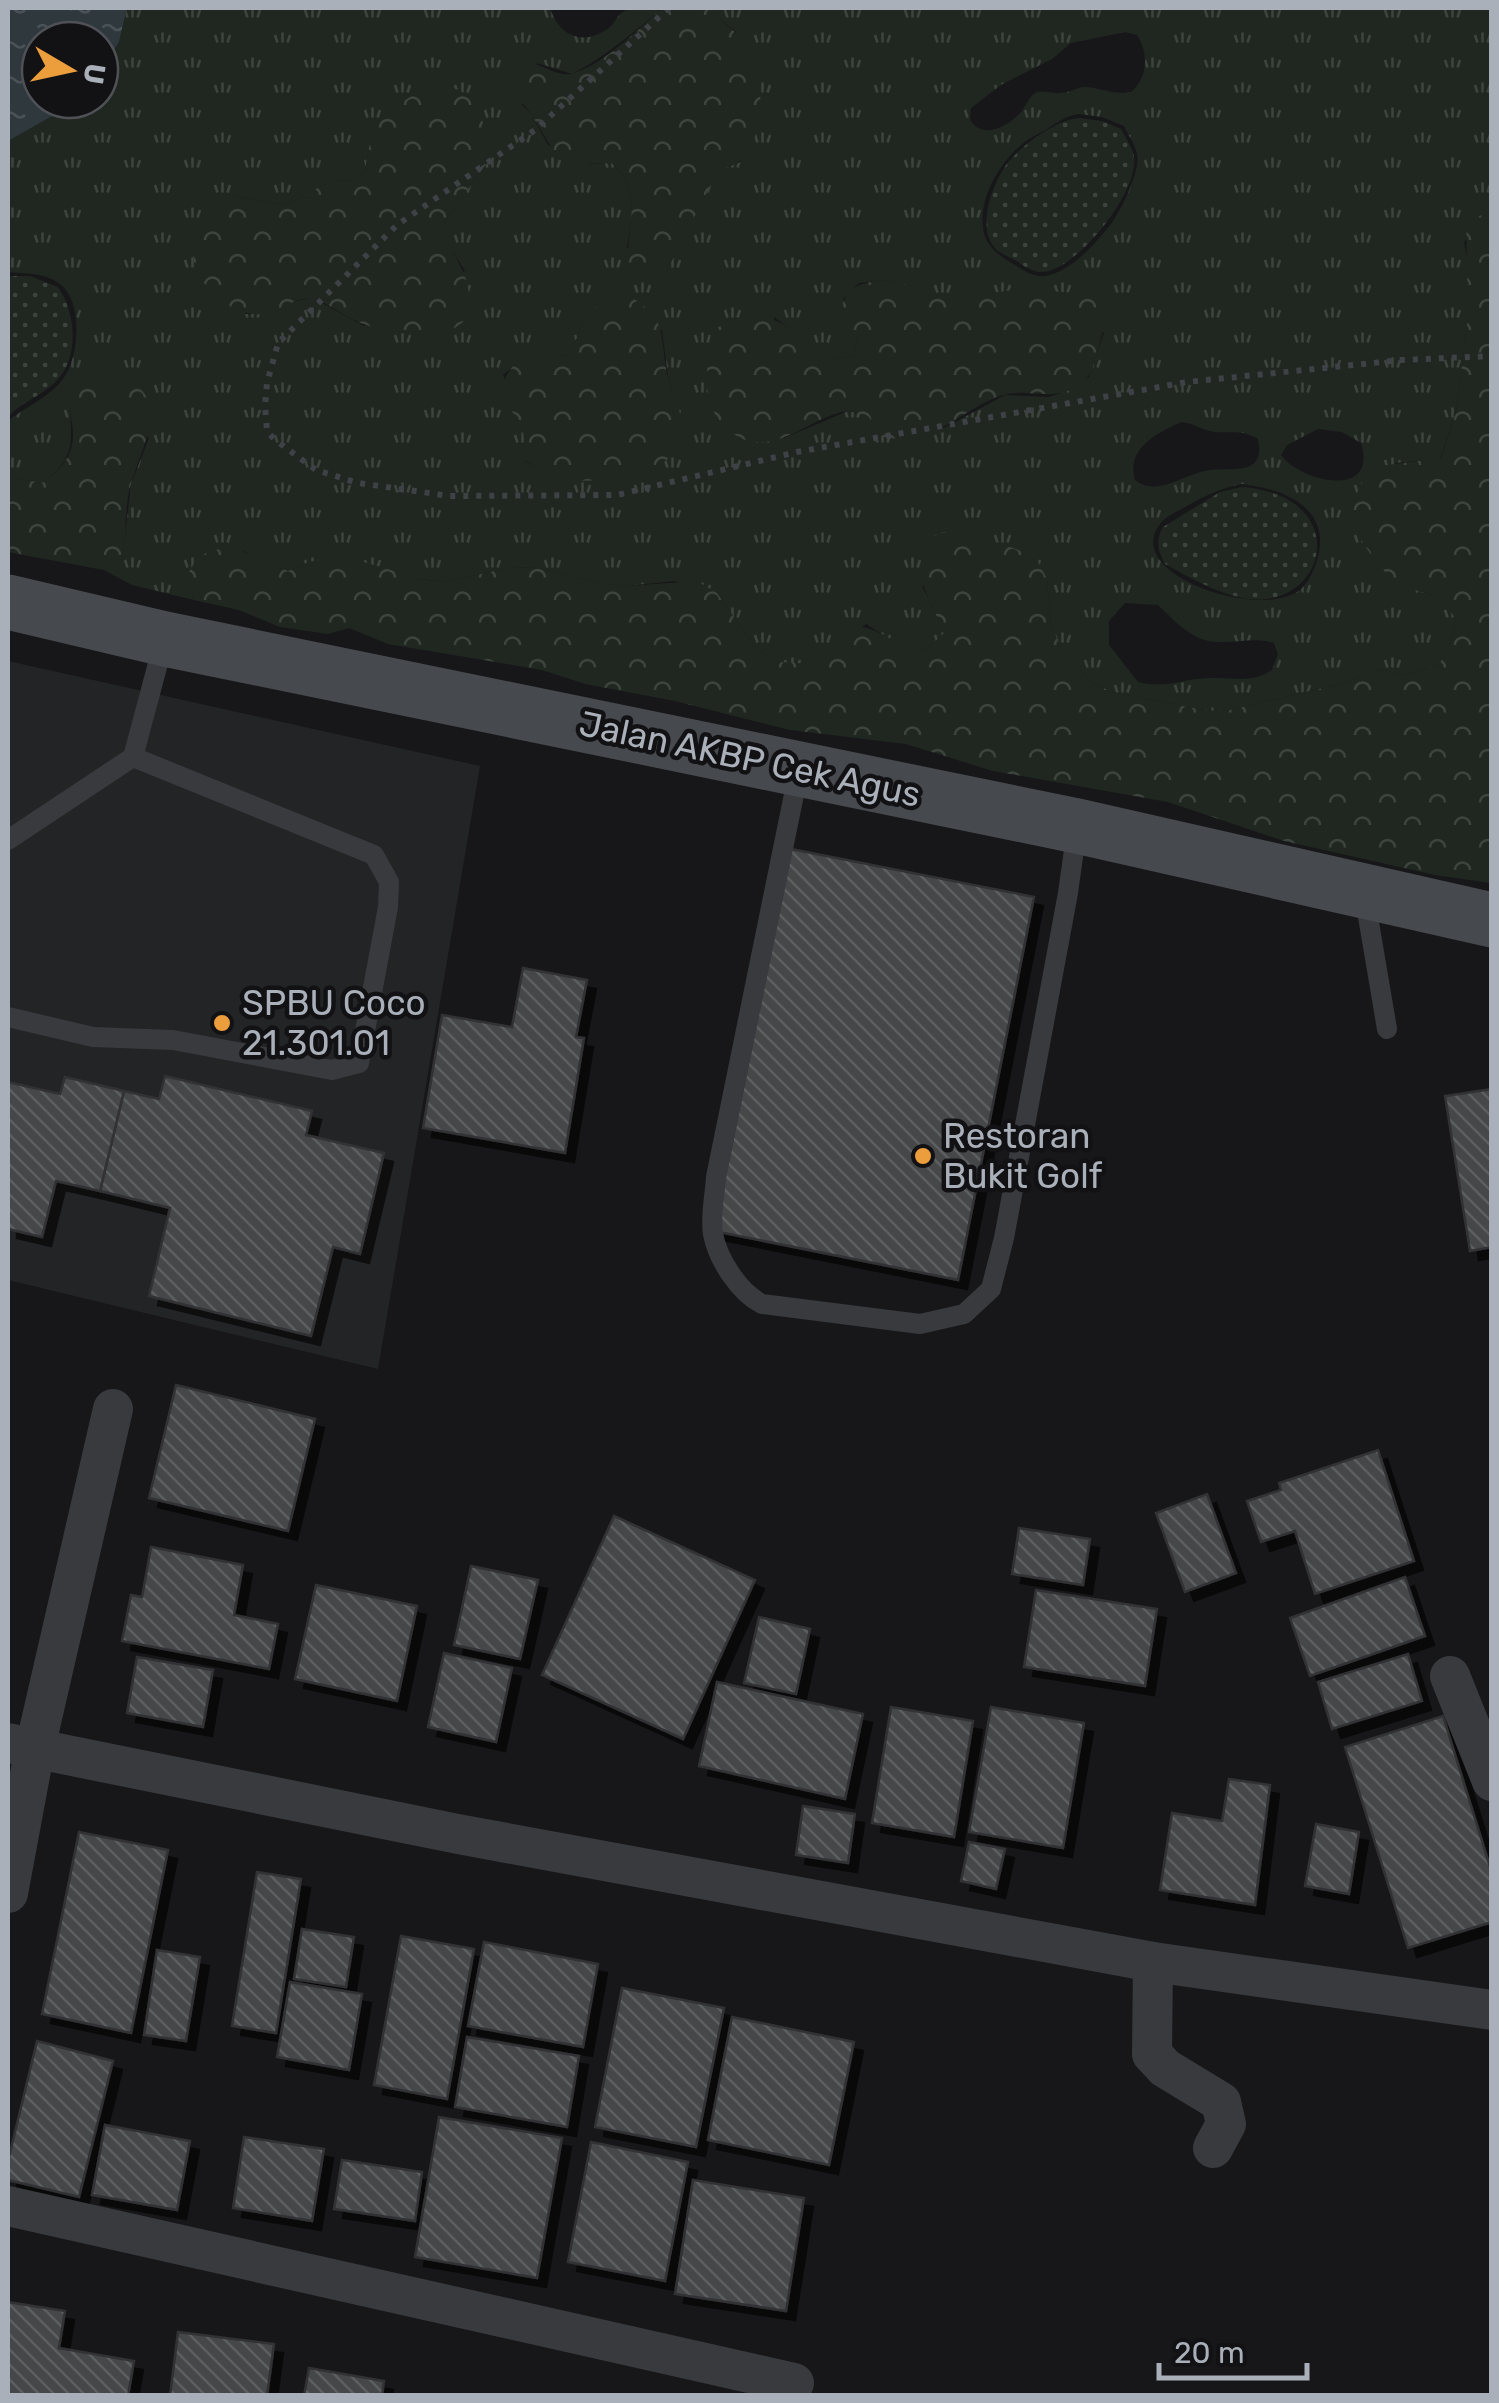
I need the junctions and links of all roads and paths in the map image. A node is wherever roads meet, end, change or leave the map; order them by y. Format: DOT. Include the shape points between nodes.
graph roads {
  1 [pos="669,8"];
  2 [pos="1492,356"];
  3 [pos="8,602"];
  4 [pos="164,640"];
  5 [pos="134,757"];
  6 [pos="800,768"];
  7 [pos="1077,826"];
  8 [pos="8,840"];
  9 [pos="1364,891"];
  10 [pos="1492,920"];
  11 [pos="8,1017"];
  12 [pos="1387,1030"];
  13 [pos="112,1408"];
  14 [pos="1450,1676"];
  15 [pos="21,1746"];
  16 [pos="1492,1781"];
  17 [pos="8,1893"];
  18 [pos="1153,1962"];
  19 [pos="1492,2010"];
  20 [pos="1213,2148"];
  21 [pos="8,2206"];
  22 [pos="794,2382"];
  1 -- 2 [label="path" via="534,130 396,225 278,343 265,406 274,440 316,470 358,483 450,496 617,496 797,452 1188,382"];
  3 -- 4 [label="main road, Jalan AKBP Cek Agus"];
  4 -- 5 [label="lane"];
  4 -- 6 [label="main road, Jalan AKBP Cek Agus"];
  5 -- 8 [label="lane"];
  5 -- 11 [label="lane" via="374,855 389,882 388,907 360,1063 332,1070 174,1040 93,1037"];
  6 -- 7 [label="main road, Jalan AKBP Cek Agus"];
  6 -- 7 [label="lane" via="713,1214 714,1238 744,1294 762,1304 920,1324 964,1314 990,1288"];
  7 -- 9 [label="main road, Jalan AKBP Cek Agus"];
  9 -- 10 [label="main road, Jalan AKBP Cek Agus"];
  9 -- 12 [label="lane"];
  13 -- 15 [label="street"];
  14 -- 16 [label="street"];
  15 -- 17 [label="street"];
  15 -- 18 [label="street"];
  18 -- 19 [label="street"];
  18 -- 20 [label="street" via="1152,2054 1221,2102 1226,2124"];
  21 -- 22 [label="street"];
}
